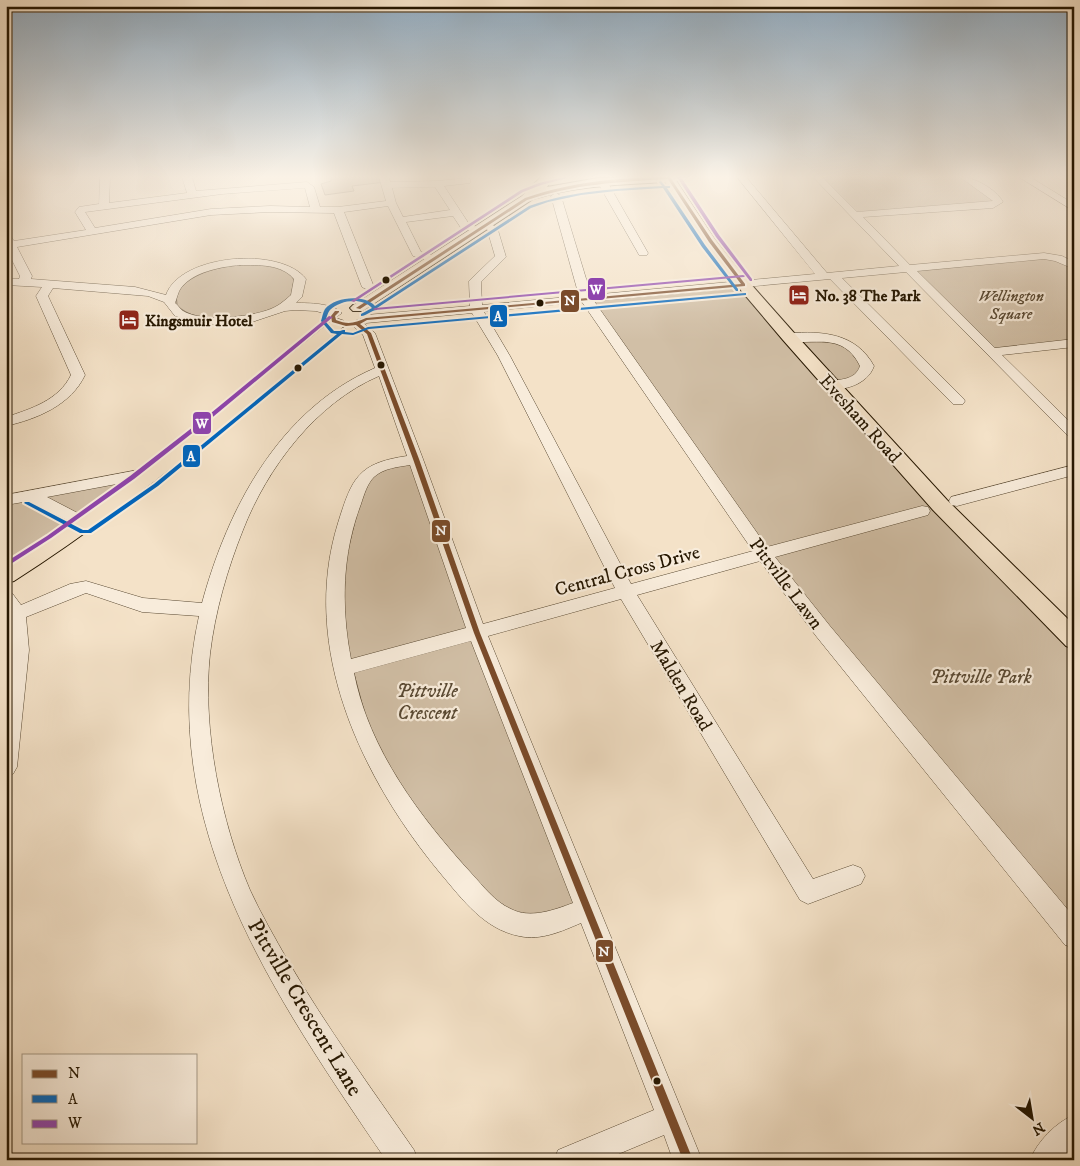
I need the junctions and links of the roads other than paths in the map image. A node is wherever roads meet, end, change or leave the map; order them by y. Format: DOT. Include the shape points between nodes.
graph roads {
  1 [pos="89,231"];
  2 [pos="346,231"];
  3 [pos="406,231"];
  4 [pos="483,231"];
  5 [pos="487,231"];
  6 [pos="566,231"];
  7 [pos="630,231"];
  8 [pos="704,231"];
  9 [pos="788,231"];
  10 [pos="871,231"];
  11 [pos="8,241"];
  12 [pos="643,253"];
  13 [pos="434,259"];
  14 [pos="1074,266"];
  15 [pos="907,267"];
  16 [pos="828,277"];
  17 [pos="6,282"];
  18 [pos="24,282"];
  19 [pos="180,282"];
  20 [pos="49,284"];
  21 [pos="744,285"];
  22 [pos="368,287"];
  23 [pos="135,290"];
  24 [pos="294,298"];
  25 [pos="586,299"];
  26 [pos="170,300"];
  27 [pos="304,306"];
  28 [pos="281,308"];
  29 [pos="476,309"];
  30 [pos="351,318"];
  31 [pos="789,337"];
  32 [pos="1074,343"];
  33 [pos="991,352"];
  34 [pos="382,370"];
  35 [pos="831,385"];
  36 [pos="958,401"];
  37 [pos="6,422"];
  38 [pos="1074,434"];
  39 [pos="416,459"];
  40 [pos="1074,470"];
  41 [pos="150,478"];
  42 [pos="32,495"];
  43 [pos="6,500"];
  44 [pos="957,501"];
  45 [pos="922,510"];
  46 [pos="86,524"];
  47 [pos="764,555"];
  48 [pos="6,575"];
  49 [pos="626,592"];
  50 [pos="12,606"];
  51 [pos="210,610"];
  52 [pos="477,633"];
  53 [pos="1074,640"];
  54 [pos="342,669"];
  55 [pos="6,767"];
  56 [pos="853,876"];
  57 [pos="587,909"];
  58 [pos="1074,936"];
  59 [pos="672,1117"];
  60 [pos="1074,1129"];
  61 [pos="404,1160"];
  62 [pos="568,1160"];
  63 [pos="688,1160"];
  64 [pos="1044,1160"];
  1 -- 11 [label="street"];
  2 -- 22 [label="street"];
  3 -- 13 [label="street" via="417,254"];
  4 -- 13 [label="main road"];
  5 -- 29 [label="street" via="500,258 476,278"];
  6 -- 25 [label="street, Pittville Lawn"];
  7 -- 12 [label="street"];
  8 -- 21 [label="main road, Evesham Road"];
  9 -- 16 [label="street"];
  10 -- 15 [label="street"];
  11 -- 18 [label="street" via="26,276"];
  13 -- 30 [label="main road"];
  14 -- 15 [label="street" via="1058,258 1044,256"];
  15 -- 16 [label="street"];
  15 -- 33 [label="street"];
  16 -- 21 [label="street"];
  16 -- 36 [label="street"];
  17 -- 18 [label="street"];
  18 -- 20 [label="street"];
  19 -- 23 [label="street"];
  19 -- 24 [label="street" via="194,273 216,266 240,262 268,263 289,269 300,280 300,288"];
  19 -- 26 [label="street" via="172,291"];
  20 -- 23 [label="street"];
  20 -- 37 [label="street" via="42,296 78,375 72,387 55,400"];
  21 -- 25 [label="street"];
  21 -- 31 [label="main road, Evesham Road"];
  23 -- 26 [label="street"];
  24 -- 27 [label="street"];
  24 -- 28 [label="street"];
  25 -- 29 [label="street"];
  25 -- 47 [label="street, Pittville Lawn"];
  26 -- 28 [label="street" via="173,309 183,316 215,322 250,319"];
  27 -- 28 [label="street"];
  27 -- 30 [label="street"];
  29 -- 30 [label="street"];
  29 -- 49 [label="street, Malden Road" via="504,356"];
  30 -- 34 [label="street" via="369,333"];
  30 -- 41 [label="main road"];
  31 -- 35 [label="main road, Evesham Road"];
  31 -- 35 [label="street" via="826,338 850,347 864,358 867,366 861,378"];
  32 -- 33 [label="street"];
  33 -- 38 [label="street"];
  34 -- 39 [label="street"];
  34 -- 51 [label="street, Pittville Crescent Lane" via="350,385 332,399 298,431 268,468 233,533"];
  35 -- 53 [label="main road, Evesham Road" via="940,506"];
  39 -- 52 [label="street"];
  39 -- 54 [label="street" via="384,466 366,476 348,516 335,587"];
  40 -- 44 [label="street"];
  41 -- 42 [label="street" via="138,475"];
  41 -- 46 [label="main road"];
  42 -- 43 [label="street"];
  42 -- 46 [label="street"];
  45 -- 47 [label="street, Central Cross Drive"];
  46 -- 48 [label="main road"];
  47 -- 49 [label="street, Central Cross Drive"];
  47 -- 58 [label="street, Pittville Lawn"];
  49 -- 52 [label="street, Central Cross Drive"];
  49 -- 56 [label="street, Malden Road" via="808,892"];
  50 -- 51 [label="street" via="86,587 142,604"];
  50 -- 55 [label="street" via="20,650"];
  51 -- 61 [label="street, Pittville Crescent Lane" via="202,642 199,680 201,728 210,796 238,889 284,979"];
  52 -- 54 [label="street, Central Cross Drive"];
  52 -- 57 [label="street"];
  54 -- 57 [label="street" via="364,734 391,788 426,839 490,909 511,922 535,926"];
  57 -- 59 [label="street"];
  59 -- 62 [label="street"];
  59 -- 63 [label="street"];
  60 -- 64 [label="street"];
}
